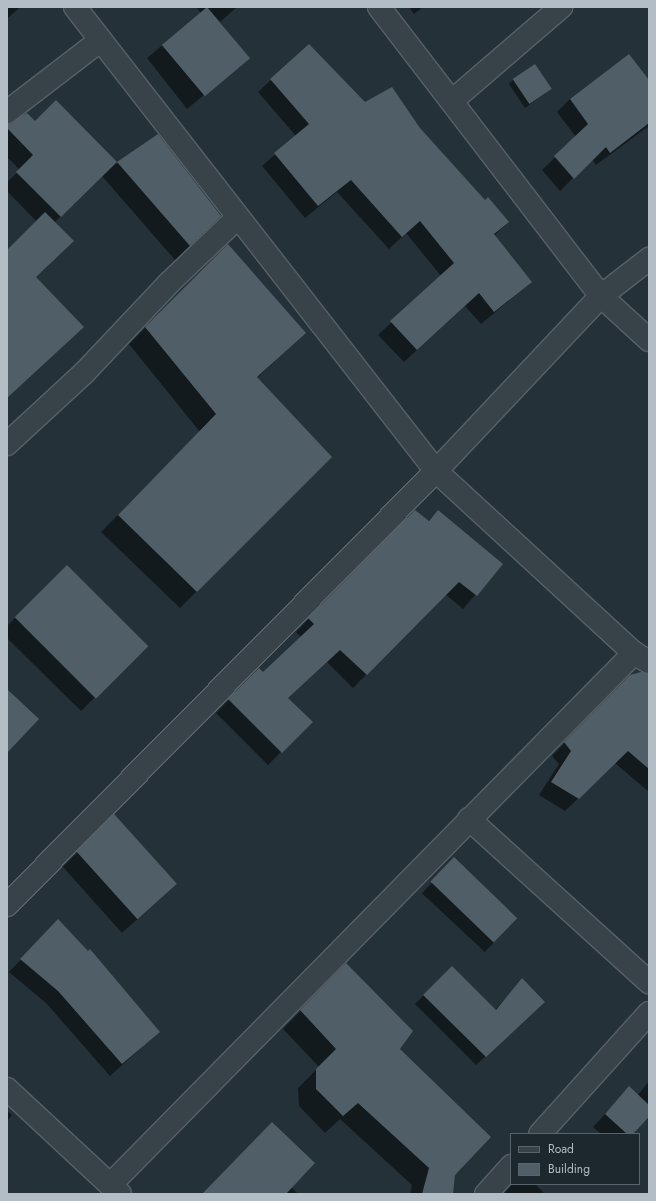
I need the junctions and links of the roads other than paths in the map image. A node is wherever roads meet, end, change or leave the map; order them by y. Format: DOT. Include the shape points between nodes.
graph roads {
  1 [pos="75,7"];
  2 [pos="379,7"];
  3 [pos="561,7"];
  4 [pos="101,40"];
  5 [pos="453,100"];
  6 [pos="7,112"];
  7 [pos="238,216"];
  8 [pos="649,259"];
  9 [pos="601,296"];
  10 [pos="649,340"];
  11 [pos="7,444"];
  12 [pos="436,471"];
  13 [pos="641,658"];
  14 [pos="470,819"];
  15 [pos="7,905"];
  16 [pos="649,982"];
  17 [pos="649,1013"];
  18 [pos="7,1089"];
  19 [pos="541,1133"];
  20 [pos="510,1167"];
  21 [pos="115,1190"];
  22 [pos="486,1194"];
  1 -- 4 [label="street"];
  2 -- 5 [label="street"];
  3 -- 5 [label="street"];
  4 -- 6 [label="street"];
  4 -- 7 [label="street"];
  5 -- 9 [label="street"];
  7 -- 11 [label="street" via="169,283 84,373"];
  7 -- 12 [label="street"];
  8 -- 9 [label="street"];
  9 -- 10 [label="street"];
  9 -- 12 [label="street"];
  12 -- 13 [label="street"];
  12 -- 15 [label="street"];
  13 -- 14 [label="street"];
  14 -- 16 [label="street"];
  14 -- 21 [label="street"];
  17 -- 19 [label="street"];
  18 -- 21 [label="street"];
  20 -- 22 [label="street"];
}
